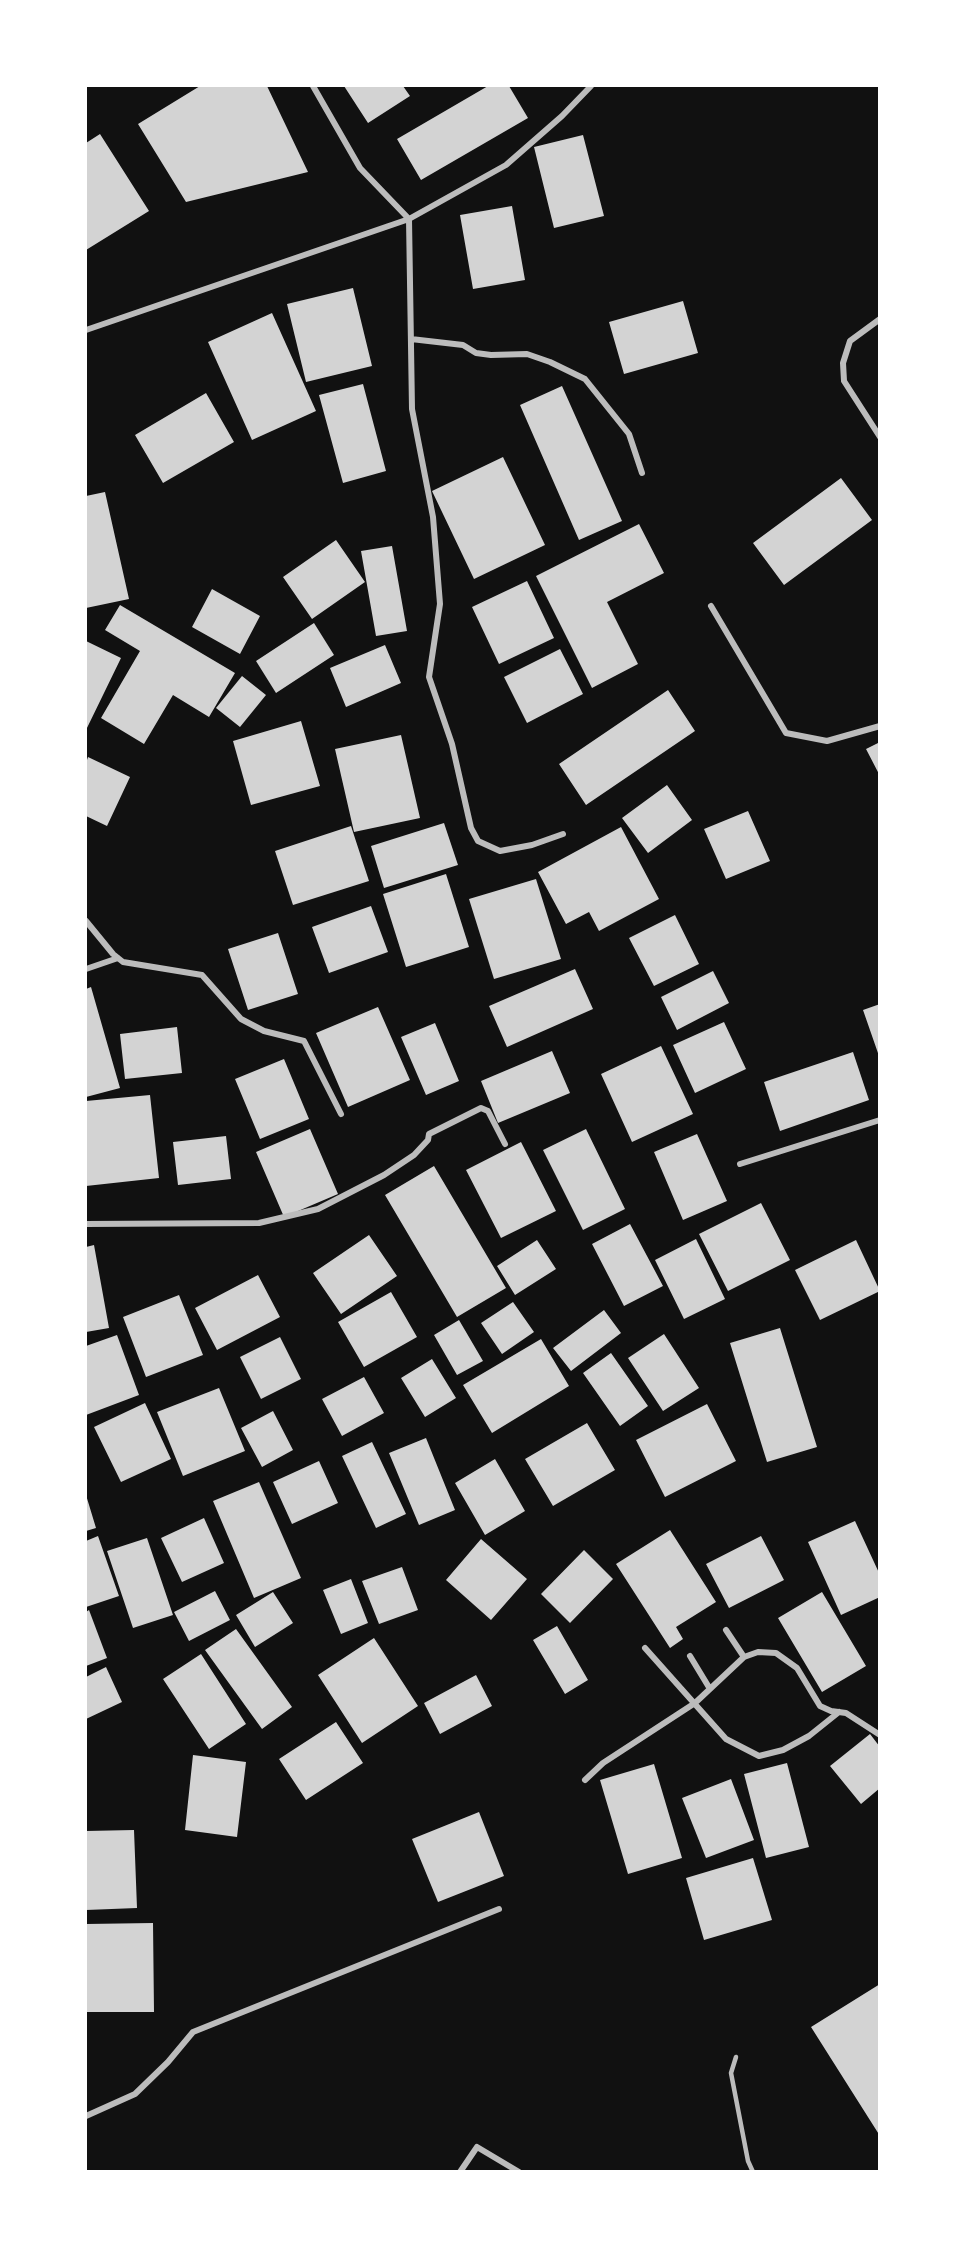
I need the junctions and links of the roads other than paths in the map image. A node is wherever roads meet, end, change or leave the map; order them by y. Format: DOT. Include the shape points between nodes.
graph roads {
  1 [pos="313,86"];
  2 [pos="591,86"];
  3 [pos="409,219"];
  4 [pos="879,319"];
  5 [pos="86,330"];
  6 [pos="411,339"];
  7 [pos="879,437"];
  8 [pos="642,473"];
  9 [pos="711,606"];
  10 [pos="879,726"];
  11 [pos="563,834"];
  12 [pos="86,921"];
  13 [pos="118,958"];
  14 [pos="86,969"];
  15 [pos="341,1114"];
  16 [pos="879,1120"];
  17 [pos="505,1144"];
  18 [pos="740,1164"];
  19 [pos="86,1224"];
  20 [pos="726,1630"];
  21 [pos="645,1648"];
  22 [pos="690,1656"];
  23 [pos="744,1657"];
  24 [pos="710,1689"];
  25 [pos="695,1703"];
  26 [pos="839,1712"];
  27 [pos="879,1735"];
  28 [pos="585,1780"];
  29 [pos="499,1909"];
  30 [pos="736,2057"];
  31 [pos="86,2116"];
  32 [pos="460,2172"];
  33 [pos="519,2172"];
  34 [pos="753,2172"];
  1 -- 3 [label="street" via="360,168"];
  2 -- 3 [label="street" via="506,165"];
  3 -- 5 [label="street"];
  3 -- 6 [label="street"];
  4 -- 7 [label="street" via="850,341 843,363 844,381"];
  6 -- 8 [label="street" via="464,345 476,353 491,355 527,354 585,380 629,434"];
  6 -- 11 [label="street" via="412,409 433,517 440,604 429,677 452,744 471,828 478,841 500,851"];
  9 -- 10 [label="street" via="786,733 827,741"];
  12 -- 13 [label="street"];
  13 -- 14 [label="street"];
  13 -- 15 [label="street" via="202,975 241,1019 264,1031 304,1041"];
  16 -- 18 [label="street"];
  17 -- 19 [label="street" via="488,1111 481,1108 429,1134 414,1155 384,1175 318,1209 259,1223"];
  20 -- 23 [label="street"];
  21 -- 25 [label="street"];
  22 -- 24 [label="street"];
  23 -- 24 [label="street"];
  23 -- 26 [label="street" via="758,1652 776,1653 797,1668 820,1706"];
  24 -- 25 [label="street"];
  25 -- 26 [label="street" via="726,1739 759,1756 783,1750 809,1736"];
  25 -- 28 [label="street" via="603,1763"];
  26 -- 27 [label="street"];
  29 -- 31 [label="street" via="193,2032 135,2094"];
  30 -- 34 [label="lane" via="731,2073"];
  32 -- 33 [label="street" via="477,2147"];
}
